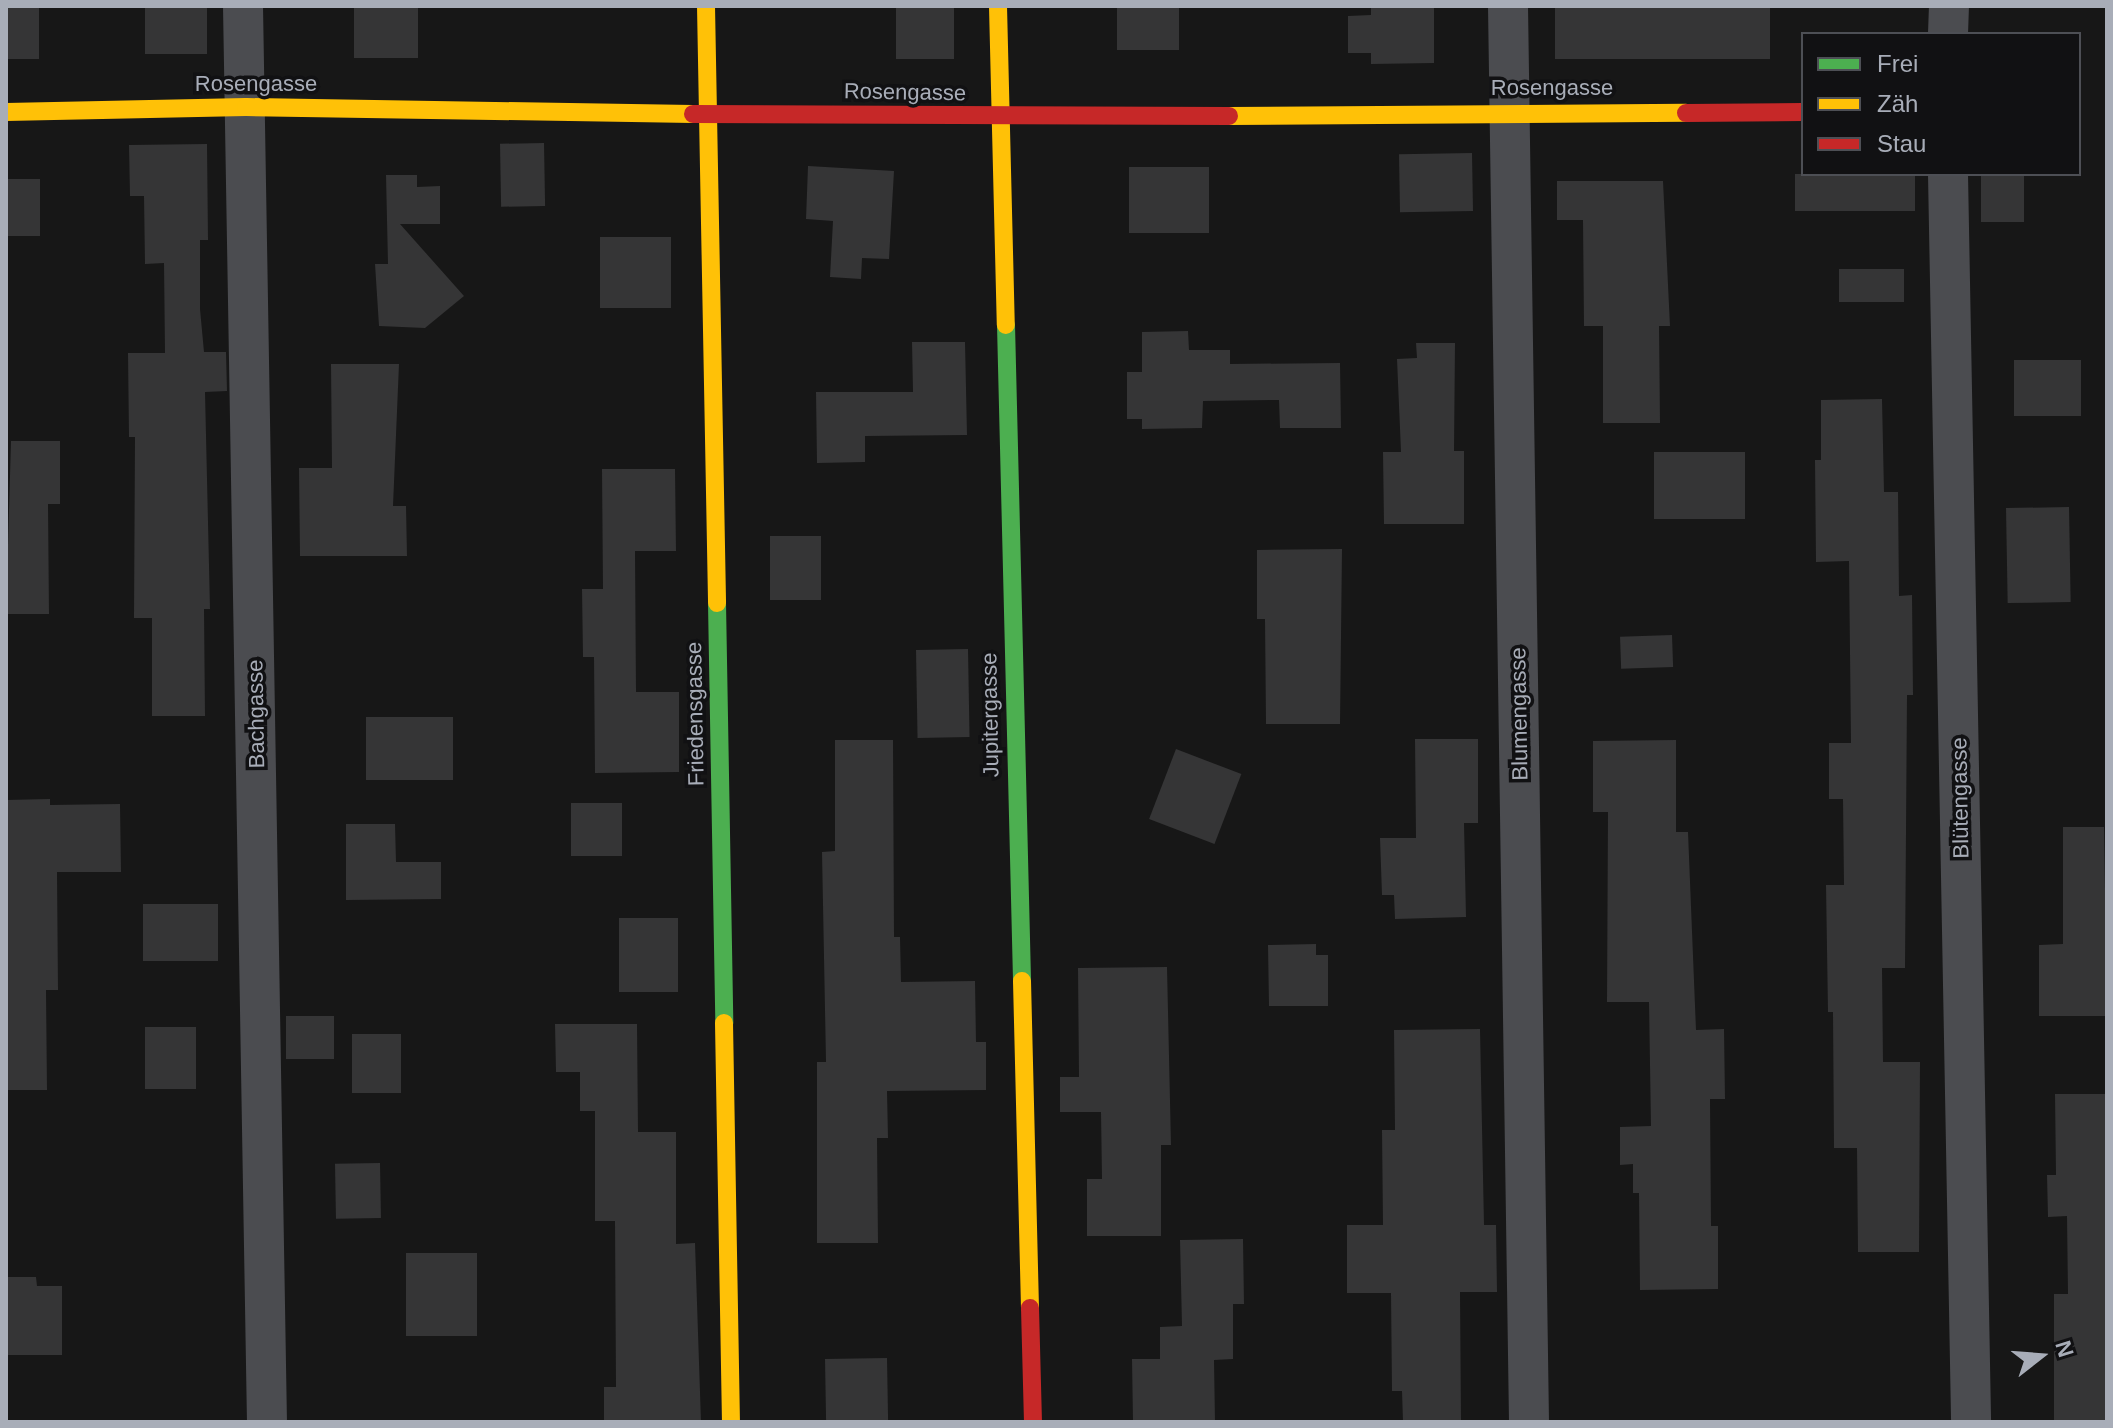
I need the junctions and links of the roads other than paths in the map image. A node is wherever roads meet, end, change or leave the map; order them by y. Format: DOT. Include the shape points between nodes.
graph roads {
  1 [pos="243,6"];
  2 [pos="706,6"];
  3 [pos="998,6"];
  4 [pos="1508,6"];
  5 [pos="1949,6"];
  6 [pos="1948,32"];
  7 [pos="246,107"];
  8 [pos="6,112"];
  9 [pos="708,112"];
  10 [pos="1509,112"];
  11 [pos="1801,112"];
  12 [pos="999,118"];
  13 [pos="1948,176"];
  14 [pos="267,1422"];
  15 [pos="731,1422"];
  16 [pos="1033,1422"];
  17 [pos="1529,1422"];
  18 [pos="1971,1422"];
  1 -- 7 [label="street, Bachgasse"];
  2 -- 9 [label="street, Friedensgasse"];
  3 -- 12 [label="street, Jupitergasse"];
  4 -- 10 [label="street, Blumengasse"];
  5 -- 6 [label="street"];
  7 -- 8 [label="street, Rosengasse"];
  7 -- 9 [label="street, Rosengasse"];
  7 -- 14 [label="street, Bachgasse"];
  9 -- 12 [label="street, Rosengasse"];
  9 -- 15 [label="street, Friedensgasse"];
  10 -- 11 [label="street, Rosengasse"];
  10 -- 12 [label="street, Rosengasse"];
  10 -- 17 [label="street, Blumengasse"];
  12 -- 16 [label="street, Jupitergasse"];
  13 -- 18 [label="street, Blütengasse"];
}
